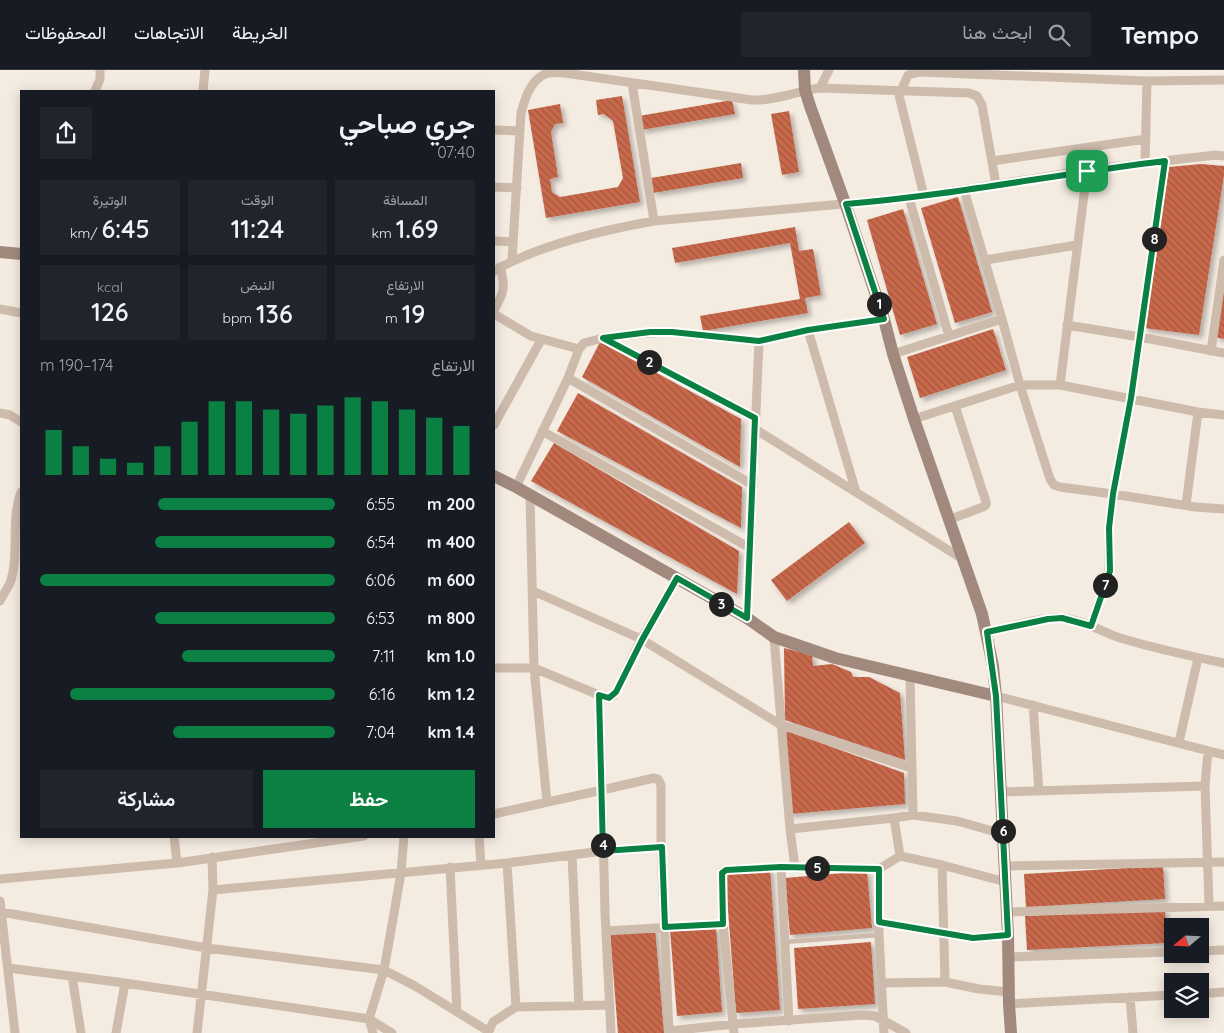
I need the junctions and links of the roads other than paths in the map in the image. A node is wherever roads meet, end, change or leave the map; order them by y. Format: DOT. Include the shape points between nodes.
graph roads {
  1 [pos="100,70"];
  2 [pos="205,70"];
  3 [pos="804,70"];
  4 [pos="829,70"];
  5 [pos="921,71"];
  6 [pos="546,72"];
  7 [pos="1102,74"];
  8 [pos="1224,80"];
  9 [pos="1147,81"];
  10 [pos="632,83"];
  11 [pos="820,88"];
  12 [pos="95,90"];
  13 [pos="203,90"];
  14 [pos="806,90"];
  15 [pos="900,91"];
  16 [pos="495,130"];
  17 [pos="520,131"];
  18 [pos="1146,139"];
  19 [pos="1224,156"];
  20 [pos="992,161"];
  21 [pos="1165,161"];
  22 [pos="1145,163"];
  23 [pos="1087,171"];
  24 [pos="996,185"];
  25 [pos="495,188"];
  26 [pos="516,188"];
  27 [pos="964,190"];
  28 [pos="924,196"];
  29 [pos="909,198"];
  30 [pos="846,204"];
  31 [pos="654,221"];
  32 [pos="495,241"];
  33 [pos="513,242"];
  34 [pos="1077,245"];
  35 [pos="0,252"];
  36 [pos="20,254"];
  37 [pos="512,260"];
  38 [pos="985,260"];
  39 [pos="1224,260"];
  40 [pos="497,269"];
  41 [pos="0,309"];
  42 [pos="495,310"];
  43 [pos="495,313"];
  44 [pos="20,314"];
  45 [pos="884,319"];
  46 [pos="1002,319"];
  47 [pos="1067,325"];
  48 [pos="808,330"];
  49 [pos="949,336"];
  50 [pos="1140,336"];
  51 [pos="603,338"];
  52 [pos="541,340"];
  53 [pos="759,341"];
  54 [pos="579,349"];
  55 [pos="1211,351"];
  56 [pos="1224,353"];
  57 [pos="893,354"];
  58 [pos="568,378"];
  59 [pos="1020,385"];
  60 [pos="1060,385"];
  61 [pos="1131,398"];
  62 [pos="955,406"];
  63 [pos="1198,412"];
  64 [pos="0,413"];
  65 [pos="1224,415"];
  66 [pos="755,418"];
  67 [pos="914,419"];
  68 [pos="20,421"];
  69 [pos="495,423"];
  70 [pos="755,429"];
  71 [pos="542,431"];
  72 [pos="495,476"];
  73 [pos="753,485"];
  74 [pos="516,487"];
  75 [pos="856,492"];
  76 [pos="1113,494"];
  77 [pos="20,495"];
  78 [pos="530,495"];
  79 [pos="1186,504"];
  80 [pos="1224,509"];
  81 [pos="948,520"];
  82 [pos="750,548"];
  83 [pos="961,558"];
  84 [pos="677,578"];
  85 [pos="533,591"];
  86 [pos="0,601"];
  87 [pos="747,618"];
  88 [pos="1091,626"];
  89 [pos="987,632"];
  90 [pos="774,637"];
  91 [pos="642,640"];
  92 [pos="1198,658"];
  93 [pos="1224,663"];
  94 [pos="495,668"];
  95 [pos="534,668"];
  96 [pos="910,676"];
  97 [pos="599,695"];
  98 [pos="996,696"];
  99 [pos="1034,705"];
  100 [pos="781,725"];
  101 [pos="1178,742"];
  102 [pos="1208,751"];
  103 [pos="1223,753"];
  104 [pos="911,768"];
  105 [pos="1205,786"];
  106 [pos="602,790"];
  107 [pos="1039,791"];
  108 [pos="1000,792"];
  109 [pos="547,802"];
  110 [pos="495,814"];
  111 [pos="913,815"];
  112 [pos="894,818"];
  113 [pos="790,828"];
  114 [pos="1003,834"];
  115 [pos="174,838"];
  116 [pos="350,838"];
  117 [pos="404,838"];
  118 [pos="479,838"];
  119 [pos="662,847"];
  120 [pos="603,851"];
  121 [pos="572,856"];
  122 [pos="900,856"];
  123 [pos="212,857"];
  124 [pos="1224,862"];
  125 [pos="177,863"];
  126 [pos="507,863"];
  127 [pos="1208,863"];
  128 [pos="481,865"];
  129 [pos="942,866"];
  130 [pos="1005,866"];
  131 [pos="450,867"];
  132 [pos="781,867"];
  133 [pos="795,868"];
  134 [pos="879,869"];
  135 [pos="400,873"];
  136 [pos="0,879"];
  137 [pos="1006,882"];
  138 [pos="213,890"];
  139 [pos="0,902"];
  140 [pos="1209,906"];
  141 [pos="1224,906"];
  142 [pos="1,912"];
  143 [pos="1007,912"];
  144 [pos="879,922"];
  145 [pos="723,924"];
  146 [pos="665,927"];
  147 [pos="606,931"];
  148 [pos="944,933"];
  149 [pos="2,934"];
  150 [pos="879,935"];
  151 [pos="1008,935"];
  152 [pos="784,942"];
  153 [pos="207,948"];
  154 [pos="1224,950"];
  155 [pos="1209,951"];
  156 [pos="1164,952"];
  157 [pos="1009,958"];
  158 [pos="8,968"];
  159 [pos="384,970"];
  160 [pos="72,976"];
  161 [pos="946,982"];
  162 [pos="125,983"];
  163 [pos="881,983"];
  164 [pos="1224,992"];
  165 [pos="1209,993"];
  166 [pos="201,995"];
  167 [pos="1164,995"];
  168 [pos="1130,997"];
  169 [pos="1009,998"];
  170 [pos="610,1005"];
  171 [pos="579,1006"];
  172 [pos="516,1008"];
  173 [pos="457,1012"];
  174 [pos="369,1019"];
  175 [pos="789,1021"];
  176 [pos="884,1022"];
  177 [pos="734,1029"];
  178 [pos="488,1032"];
  179 [pos="669,1032"];
  180 [pos="15,1033"];
  181 [pos="80,1033"];
  182 [pos="116,1033"];
  183 [pos="197,1033"];
  184 [pos="373,1033"];
  185 [pos="392,1033"];
  186 [pos="611,1033"];
  187 [pos="884,1033"];
  188 [pos="906,1033"];
  189 [pos="1011,1033"];
  190 [pos="1133,1033"];
  1 -- 12 [label="street"];
  2 -- 13 [label="street"];
  3 -- 14 [label="main road"];
  4 -- 11 [label="street"];
  5 -- 7 [label="street"];
  5 -- 15 [label="street" via="908,75"];
  6 -- 10 [label="street"];
  6 -- 17 [label="street" via="527,93"];
  7 -- 9 [label="street"];
  8 -- 9 [label="street"];
  9 -- 18 [label="street"];
  10 -- 14 [label="street" via="752,100 767,100"];
  10 -- 31 [label="street"];
  11 -- 14 [label="street"];
  11 -- 15 [label="street"];
  14 -- 30 [label="main road"];
  15 -- 20 [label="street" via="977,96 982,105"];
  15 -- 28 [label="street"];
  16 -- 17 [label="street"];
  17 -- 26 [label="street"];
  18 -- 20 [label="street"];
  18 -- 22 [label="street"];
  19 -- 21 [label="street"];
  20 -- 24 [label="street"];
  21 -- 22 [label="street"];
  21 -- 50 [label="street"];
  22 -- 23 [label="street"];
  23 -- 24 [label="street"];
  23 -- 34 [label="street"];
  24 -- 27 [label="street"];
  25 -- 26 [label="street"];
  26 -- 33 [label="street"];
  27 -- 28 [label="street"];
  27 -- 38 [label="street"];
  28 -- 29 [label="street"];
  29 -- 30 [label="street"];
  29 -- 49 [label="street"];
  30 -- 31 [label="street"];
  30 -- 45 [label="main road"];
  31 -- 37 [label="street" via="620,227"];
  32 -- 33 [label="street"];
  33 -- 37 [label="street"];
  34 -- 38 [label="street"];
  34 -- 47 [label="street"];
  35 -- 36 [label="main road"];
  37 -- 40 [label="street"];
  38 -- 46 [label="street"];
  39 -- 55 [label="street"];
  40 -- 42 [label="street" via="504,286"];
  41 -- 44 [label="street"];
  43 -- 52 [label="street"];
  45 -- 48 [label="street"];
  45 -- 57 [label="main road"];
  46 -- 49 [label="street"];
  46 -- 59 [label="street"];
  47 -- 50 [label="street"];
  47 -- 60 [label="street"];
  48 -- 53 [label="street"];
  48 -- 75 [label="street"];
  49 -- 57 [label="street"];
  50 -- 55 [label="street"];
  50 -- 61 [label="street"];
  51 -- 53 [label="street" via="672,332"];
  51 -- 54 [label="street" via="584,343"];
  51 -- 66 [label="street"];
  52 -- 54 [label="street"];
  52 -- 69 [label="street"];
  53 -- 66 [label="street"];
  54 -- 58 [label="street"];
  55 -- 56 [label="street"];
  57 -- 67 [label="main road"];
  58 -- 71 [label="street"];
  58 -- 73 [label="street"];
  59 -- 60 [label="street"];
  59 -- 62 [label="street"];
  59 -- 76 [label="street" via="1054,485"];
  60 -- 61 [label="street"];
  61 -- 63 [label="street"];
  61 -- 76 [label="street"];
  62 -- 67 [label="street"];
  62 -- 81 [label="street" via="986,505"];
  63 -- 65 [label="street"];
  63 -- 79 [label="street"];
  64 -- 68 [label="street"];
  66 -- 70 [label="street"];
  67 -- 81 [label="main road"];
  70 -- 73 [label="street"];
  70 -- 75 [label="street"];
  71 -- 74 [label="street"];
  71 -- 82 [label="street"];
  72 -- 74 [label="main road"];
  73 -- 82 [label="street"];
  74 -- 78 [label="main road"];
  75 -- 83 [label="street"];
  76 -- 79 [label="street"];
  76 -- 88 [label="street" via="1109,528 1110,571"];
  77 -- 86 [label="street" via="15,518 13,568 10,583"];
  78 -- 84 [label="main road"];
  78 -- 85 [label="street"];
  79 -- 80 [label="street"];
  81 -- 83 [label="main road"];
  82 -- 87 [label="street"];
  83 -- 89 [label="main road"];
  84 -- 87 [label="main road"];
  84 -- 91 [label="street"];
  85 -- 91 [label="street"];
  85 -- 95 [label="street"];
  87 -- 90 [label="main road"];
  88 -- 89 [label="street" via="1062,618"];
  88 -- 92 [label="street" via="1131,641"];
  89 -- 98 [label="main road"];
  90 -- 96 [label="main road" via="835,658"];
  90 -- 100 [label="street"];
  91 -- 97 [label="street" via="616,692 609,698"];
  91 -- 100 [label="street"];
  92 -- 93 [label="street"];
  92 -- 101 [label="street"];
  94 -- 95 [label="street"];
  95 -- 97 [label="street"];
  95 -- 109 [label="street"];
  96 -- 98 [label="main road"];
  96 -- 104 [label="street"];
  97 -- 106 [label="street"];
  98 -- 99 [label="street"];
  98 -- 108 [label="main road"];
  99 -- 101 [label="street"];
  99 -- 107 [label="street"];
  100 -- 104 [label="street"];
  100 -- 113 [label="street"];
  101 -- 102 [label="street"];
  102 -- 103 [label="street"];
  102 -- 105 [label="street"];
  104 -- 111 [label="street"];
  105 -- 107 [label="street"];
  105 -- 127 [label="street"];
  106 -- 109 [label="street"];
  106 -- 119 [label="street" via="650,778 658,779 661,786"];
  106 -- 120 [label="street"];
  107 -- 108 [label="street"];
  108 -- 114 [label="main road"];
  109 -- 110 [label="street"];
  111 -- 112 [label="street"];
  111 -- 114 [label="street" via="957,821"];
  112 -- 113 [label="street"];
  112 -- 122 [label="street"];
  113 -- 133 [label="street"];
  114 -- 130 [label="main road"];
  115 -- 125 [label="street"];
  116 -- 123 [label="street"];
  117 -- 135 [label="street"];
  118 -- 128 [label="street"];
  119 -- 120 [label="street"];
  119 -- 146 [label="street"];
  120 -- 121 [label="street"];
  120 -- 147 [label="street"];
  121 -- 126 [label="street"];
  121 -- 171 [label="street"];
  122 -- 129 [label="street"];
  122 -- 134 [label="street"];
  123 -- 125 [label="street"];
  123 -- 138 [label="street"];
  124 -- 127 [label="street"];
  125 -- 136 [label="street"];
  126 -- 128 [label="street"];
  126 -- 172 [label="street"];
  127 -- 130 [label="street"];
  127 -- 140 [label="street"];
  128 -- 131 [label="street"];
  129 -- 137 [label="street"];
  129 -- 148 [label="street"];
  130 -- 137 [label="main road"];
  131 -- 135 [label="street"];
  131 -- 173 [label="street"];
  132 -- 133 [label="street"];
  132 -- 145 [label="street" via="723,871"];
  132 -- 152 [label="street"];
  133 -- 134 [label="street"];
  134 -- 144 [label="street"];
  135 -- 138 [label="street"];
  135 -- 159 [label="street"];
  137 -- 143 [label="main road"];
  138 -- 153 [label="street"];
  139 -- 142 [label="street"];
  140 -- 141 [label="street"];
  140 -- 143 [label="street"];
  142 -- 149 [label="street"];
  142 -- 153 [label="street"];
  143 -- 151 [label="main road"];
  144 -- 148 [label="street"];
  144 -- 150 [label="street"];
  145 -- 146 [label="street"];
  145 -- 177 [label="street"];
  146 -- 147 [label="street"];
  146 -- 179 [label="street"];
  147 -- 170 [label="street"];
  148 -- 151 [label="street" via="973,938"];
  148 -- 161 [label="street"];
  149 -- 158 [label="street"];
  150 -- 152 [label="lane"];
  150 -- 163 [label="street"];
  151 -- 157 [label="main road"];
  152 -- 175 [label="street"];
  153 -- 159 [label="street"];
  153 -- 166 [label="street"];
  154 -- 155 [label="street"];
  156 -- 157 [label="street"];
  157 -- 169 [label="main road"];
  158 -- 160 [label="street"];
  158 -- 180 [label="street"];
  159 -- 173 [label="street"];
  159 -- 174 [label="street"];
  160 -- 162 [label="street"];
  160 -- 181 [label="street"];
  161 -- 163 [label="street"];
  161 -- 169 [label="street"];
  162 -- 166 [label="street"];
  162 -- 182 [label="street"];
  163 -- 176 [label="street"];
  164 -- 165 [label="street"];
  166 -- 174 [label="street"];
  166 -- 183 [label="street"];
  167 -- 168 [label="street"];
  168 -- 169 [label="street"];
  168 -- 190 [label="street"];
  169 -- 189 [label="main road"];
  170 -- 171 [label="street"];
  170 -- 186 [label="street"];
  171 -- 172 [label="street"];
  172 -- 178 [label="street" via="493,1022"];
  173 -- 178 [label="street"];
  174 -- 184 [label="street"];
  174 -- 185 [label="street"];
  175 -- 176 [label="street" via="863,1015 875,1016"];
  175 -- 177 [label="street"];
  176 -- 187 [label="street"];
  176 -- 188 [label="street"];
  177 -- 179 [label="street"];
}
